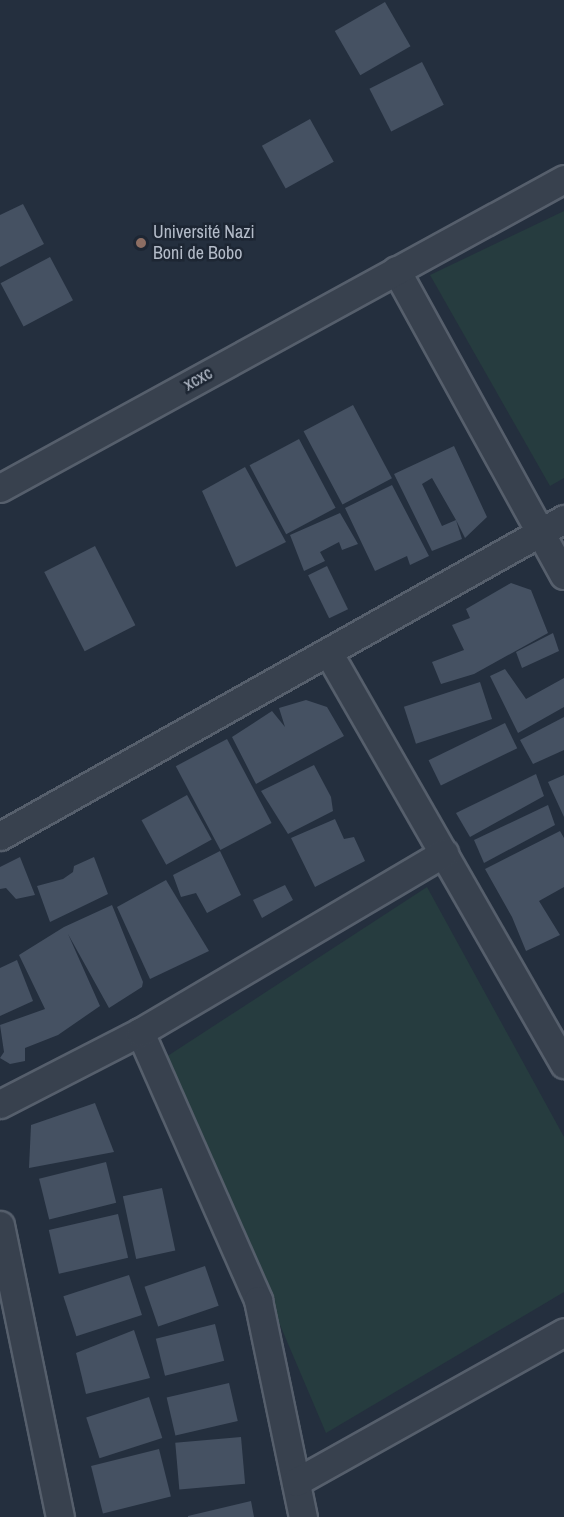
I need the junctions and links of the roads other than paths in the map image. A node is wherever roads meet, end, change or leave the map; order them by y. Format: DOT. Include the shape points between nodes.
graph roads {
  1 [pos="564,179"];
  2 [pos="396,270"];
  3 [pos="0,488"];
  4 [pos="564,519"];
  5 [pos="541,532"];
  6 [pos="564,575"];
  7 [pos="328,652"];
  8 [pos="0,836"];
  9 [pos="444,853"];
  10 [pos="140,1032"];
  11 [pos="564,1064"];
  12 [pos="0,1104"];
  13 [pos="0,1226"];
  14 [pos="564,1332"];
  15 [pos="296,1482"];
  16 [pos="60,1517"];
  17 [pos="303,1517"];
  1 -- 2 [label="street, xcxc"];
  2 -- 3 [label="street, xcxc"];
  2 -- 5 [label="street"];
  4 -- 5 [label="street"];
  5 -- 6 [label="street"];
  5 -- 7 [label="street"];
  7 -- 8 [label="street"];
  7 -- 9 [label="street"];
  9 -- 10 [label="street"];
  9 -- 11 [label="street"];
  10 -- 12 [label="street"];
  10 -- 15 [label="street" via="258,1300"];
  13 -- 16 [label="street"];
  14 -- 15 [label="street"];
  15 -- 17 [label="street"];
}
